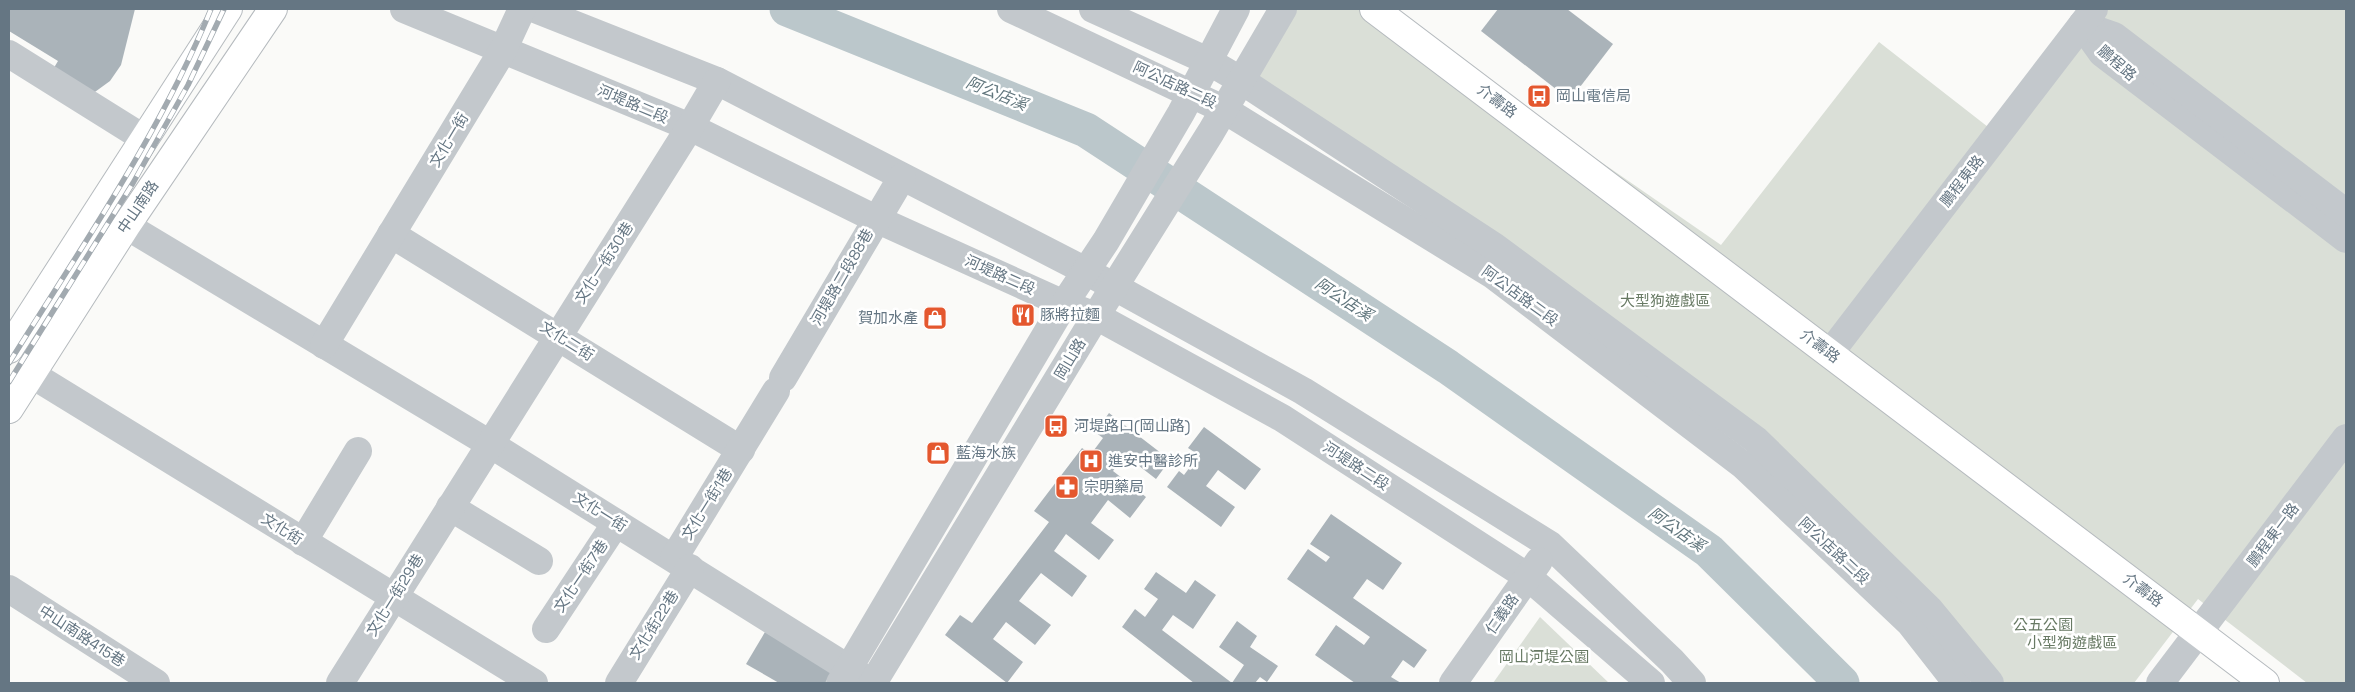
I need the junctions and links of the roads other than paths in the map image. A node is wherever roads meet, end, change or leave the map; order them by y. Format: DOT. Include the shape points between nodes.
graph roads {
  1 [pos="228,9"];
  2 [pos="273,9"];
  3 [pos="404,9"];
  4 [pos="522,9"];
  5 [pos="535,9"];
  6 [pos="1011,9"];
  7 [pos="1092,9"];
  8 [pos="1236,9"];
  9 [pos="1283,9"];
  10 [pos="1374,9"];
  11 [pos="2088,17"];
  12 [pos="504,50"];
  13 [pos="9,54"];
  14 [pos="1208,61"];
  15 [pos="717,81"];
  16 [pos="1242,81"];
  17 [pos="1186,103"];
  18 [pos="1217,120"];
  19 [pos="690,127"];
  20 [pos="145,139"];
  21 [pos="902,177"];
  22 [pos="100,210"];
  23 [pos="2346,214"];
  24 [pos="876,218"];
  25 [pos="126,226"];
  26 [pos="391,234"];
  27 [pos="2346,239"];
  28 [pos="1084,270"];
  29 [pos="1115,288"];
  30 [pos="1064,304"];
  31 [pos="1096,316"];
  32 [pos="558,336"];
  33 [pos="324,345"];
  34 [pos="9,349"];
  35 [pos="1830,353"];
  36 [pos="31,374"];
  37 [pos="9,409"];
  38 [pos="2346,438"];
  39 [pos="490,444"];
  40 [pos="741,450"];
  41 [pos="358,451"];
  42 [pos="450,508"];
  43 [pos="616,523"];
  44 [pos="303,542"];
  45 [pos="1550,546"];
  46 [pos="539,561"];
  47 [pos="682,563"];
  48 [pos="1528,576"];
  49 [pos="9,589"];
  50 [pos="394,598"];
  51 [pos="546,629"];
  52 [pos="2199,632"];
  53 [pos="844,676"];
  54 [pos="156,683"];
  55 [pos="340,683"];
  56 [pos="534,683"];
  57 [pos="619,683"];
  58 [pos="873,683"];
  59 [pos="1453,683"];
  60 [pos="1651,683"];
  61 [pos="1692,683"];
  62 [pos="1957,683"];
  63 [pos="1990,683"];
  64 [pos="2160,683"];
  65 [pos="2265,683"];
  1 -- 20 [label="main road, 中山南路"];
  2 -- 25 [label="main road, 中山南路"];
  3 -- 12 [label="street, 河堤路二段"];
  4 -- 12 [label="street, 文化一街"];
  5 -- 15 [label="street"];
  6 -- 17 [label="street, 阿公店路二段"];
  7 -- 14 [label="street, 阿公店路二段"];
  8 -- 14 [label="street"];
  9 -- 16 [label="street, 岡山路"];
  10 -- 35 [label="main road, 介壽路"];
  11 -- 23 [label="street, 鵬程路"];
  11 -- 27 [label="street, 鵬程路" via="2102,53"];
  11 -- 35 [label="street, 鵬程東路"];
  12 -- 19 [label="street, 河堤路二段"];
  12 -- 26 [label="street, 文化一街"];
  13 -- 20 [label="street"];
  14 -- 16 [label="street, 阿公店路二段"];
  14 -- 17 [label="street"];
  15 -- 19 [label="street, 文化一街30巷"];
  15 -- 21 [label="street"];
  16 -- 18 [label="street, 岡山路"];
  16 -- 63 [label="street, 阿公店路二段" via="1495,247 1756,440 1930,609"];
  17 -- 18 [label="street, 阿公店路二段"];
  17 -- 28 [label="street" via="1106,241"];
  18 -- 29 [label="street, 岡山路"];
  18 -- 62 [label="street, 阿公店路二段" via="1493,275 1743,465 1910,623"];
  19 -- 24 [label="street, 河堤路二段"];
  19 -- 32 [label="street, 文化一街30巷"];
  20 -- 22 [label="main road, 中山南路"];
  21 -- 24 [label="street, 河堤路二段88巷"];
  21 -- 28 [label="street"];
  22 -- 25 [label="street, 文化一街"];
  22 -- 34 [label="main road, 中山南路"];
  24 -- 30 [label="street, 河堤路二段"];
  24 -- 40 [label="street, 河堤路二段88巷"];
  25 -- 33 [label="street, 文化一街"];
  25 -- 36 [label="main road, 中山南路"];
  26 -- 32 [label="street, 文化二街"];
  26 -- 33 [label="street, 文化一街"];
  28 -- 29 [label="street"];
  28 -- 30 [label="street"];
  29 -- 31 [label="street, 岡山路"];
  29 -- 45 [label="street" via="1303,391"];
  30 -- 31 [label="street, 河堤路二段"];
  30 -- 53 [label="street"];
  31 -- 48 [label="street, 河堤路二段" via="1282,418"];
  31 -- 58 [label="street, 岡山路"];
  32 -- 39 [label="street, 文化一街30巷"];
  32 -- 40 [label="street, 文化二街"];
  33 -- 39 [label="street, 文化一街"];
  35 -- 52 [label="main road, 介壽路"];
  36 -- 37 [label="main road, 中山南路"];
  36 -- 44 [label="street, 文化街"];
  38 -- 52 [label="street, 鵬程東一路"];
  39 -- 42 [label="street, 文化一街29巷"];
  39 -- 43 [label="street, 文化一街"];
  40 -- 47 [label="street, 文化一街1巷"];
  41 -- 44 [label="street"];
  42 -- 46 [label="street"];
  42 -- 50 [label="street, 文化一街29巷"];
  43 -- 47 [label="street, 文化一街"];
  43 -- 51 [label="street, 文化一街7巷"];
  44 -- 50 [label="street, 文化街"];
  45 -- 48 [label="street, 仁義路"];
  45 -- 61 [label="street"];
  47 -- 53 [label="street, 文化一街"];
  47 -- 57 [label="street, 文化街22巷"];
  48 -- 59 [label="street, 仁義路"];
  48 -- 60 [label="street, 河堤路二段"];
  49 -- 54 [label="street, 中山南路415巷"];
  50 -- 55 [label="street, 文化一街29巷"];
  50 -- 56 [label="street, 文化街"];
  52 -- 64 [label="street, 鵬程東一路"];
  52 -- 65 [label="main road, 介壽路"];
  53 -- 58 [label="street, 文化一街"];
}
